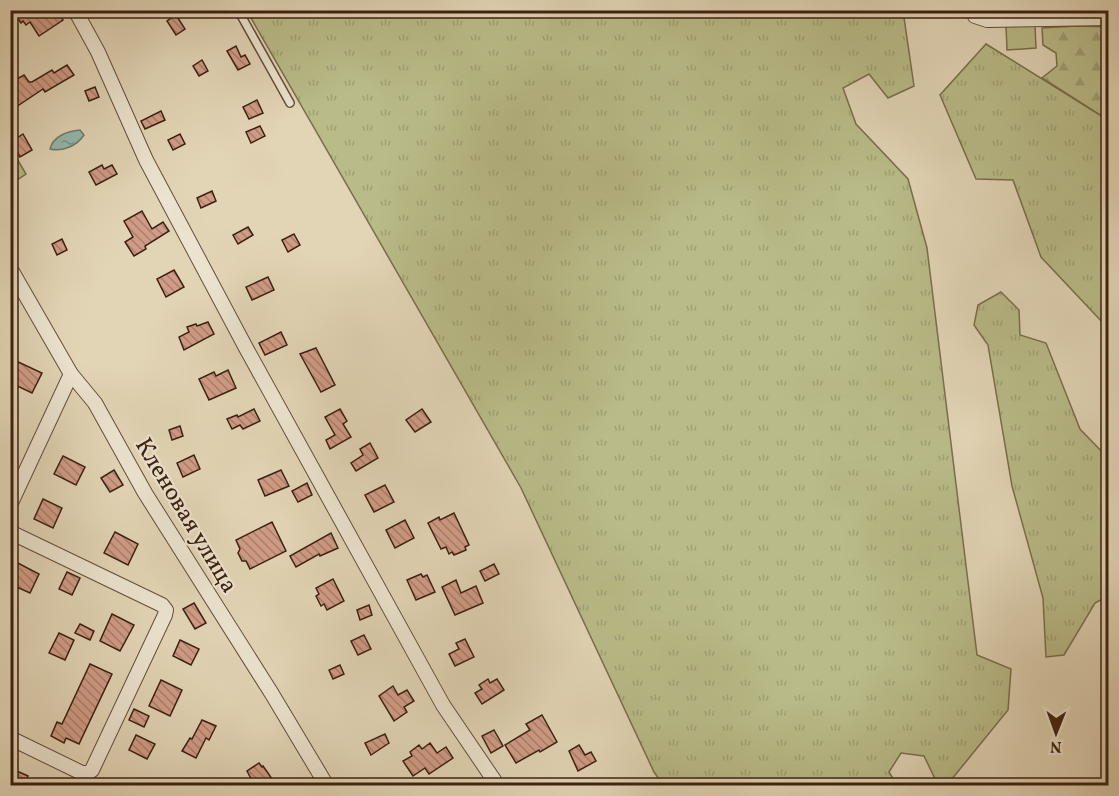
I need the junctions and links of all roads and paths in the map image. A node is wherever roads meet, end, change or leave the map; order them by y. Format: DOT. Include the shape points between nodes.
graph roads {
  1 [pos="238,10"];
  2 [pos="974,13"];
  3 [pos="81,14"];
  4 [pos="1108,18"];
  5 [pos="291,103"];
  6 [pos="10,268"];
  7 [pos="71,374"];
  8 [pos="10,505"];
  9 [pos="10,532"];
  10 [pos="10,738"];
  11 [pos="324,781"];
  12 [pos="309,786"];
  13 [pos="498,786"];
  1 -- 5 [label="lane"];
  2 -- 4 [label="street" via="987,20"];
  3 -- 13 [label="street" via="146,160 252,359 443,705"];
  6 -- 7 [label="street, Кленовая улица"];
  7 -- 8 [label="street"];
  7 -- 11 [label="street, Кленовая улица" via="96,403 145,493"];
  9 -- 10 [label="street" via="166,610 92,770 82,773"];
  11 -- 12 [label="lane"];
}
